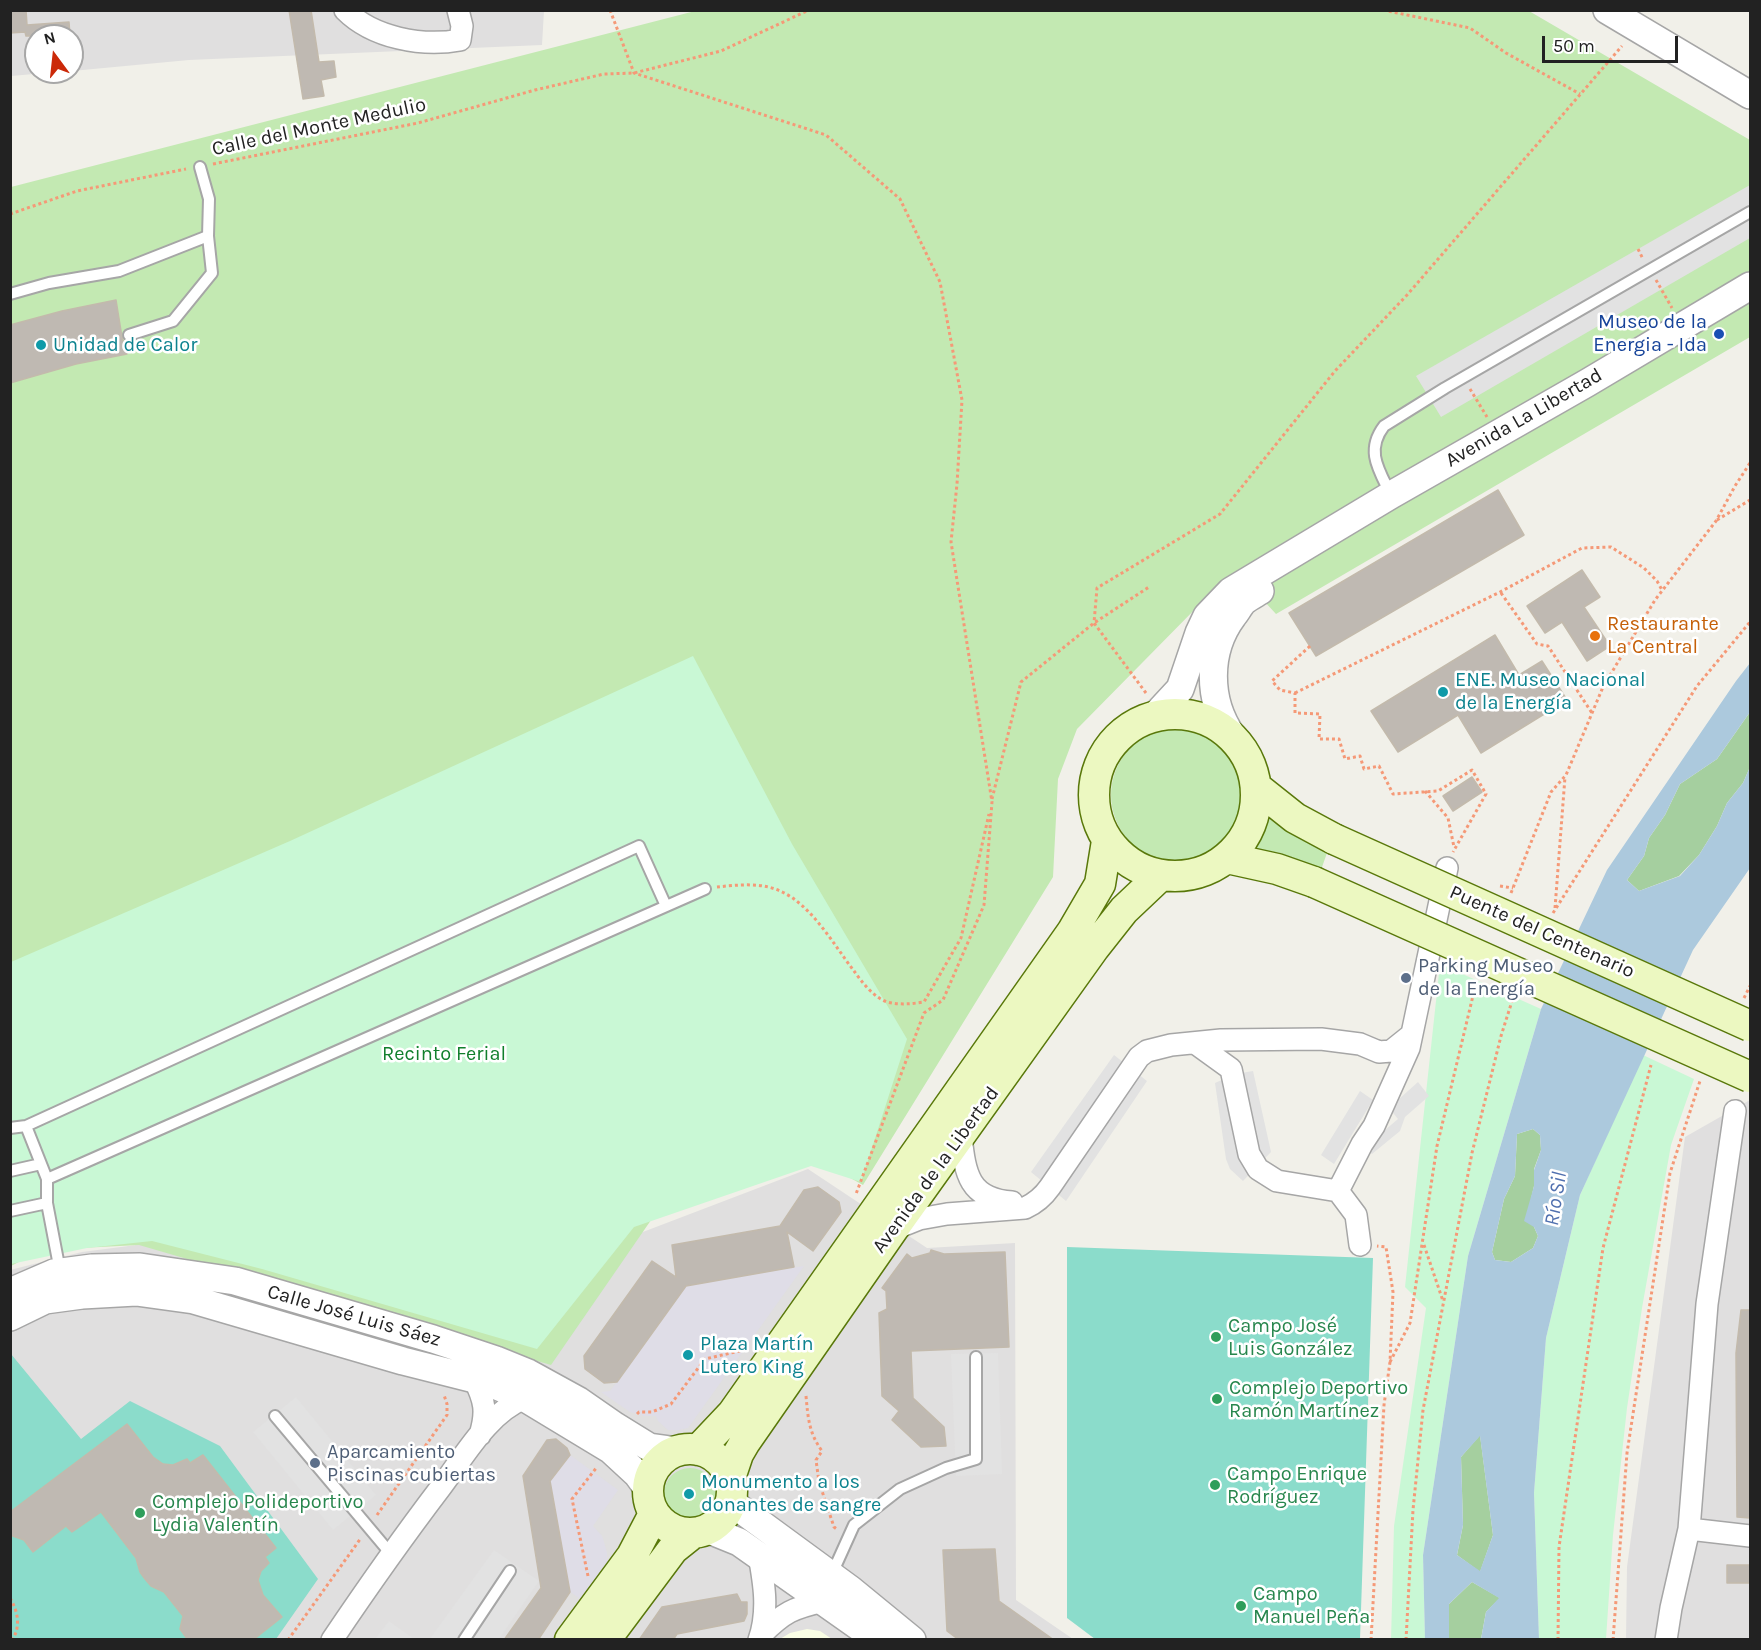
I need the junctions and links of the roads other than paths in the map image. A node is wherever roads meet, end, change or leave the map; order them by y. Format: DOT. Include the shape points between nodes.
graph roads {
  1 [pos="345,10"];
  2 [pos="458,10"];
  3 [pos="1607,10"];
  4 [pos="1750,95"];
  5 [pos="200,167"];
  6 [pos="1750,212"];
  7 [pos="208,236"];
  8 [pos="1750,286"];
  9 [pos="10,294"];
  10 [pos="1750,306"];
  11 [pos="129,335"];
  12 [pos="1395,502"];
  13 [pos="1153,708"];
  14 [pos="1232,736"];
  15 [pos="1256,787"];
  16 [pos="1107,841"];
  17 [pos="1227,858"];
  18 [pos="1451,858"];
  19 [pos="1161,875"];
  20 [pos="705,889"];
  21 [pos="666,906"];
  22 [pos="1746,1014"];
  23 [pos="1411,1035"];
  24 [pos="1246,1040"];
  25 [pos="1195,1043"];
  26 [pos="1370,1048"];
  27 [pos="1227,1066"];
  28 [pos="1750,1077"];
  29 [pos="1384,1101"];
  30 [pos="1735,1111"];
  31 [pos="26,1126"];
  32 [pos="10,1128"];
  33 [pos="961,1136"];
  34 [pos="1741,1140"];
  35 [pos="42,1164"];
  36 [pos="10,1171"];
  37 [pos="47,1179"];
  38 [pos="1047,1191"];
  39 [pos="1338,1191"];
  40 [pos="47,1203"];
  41 [pos="10,1211"];
  42 [pos="893,1229"];
  43 [pos="1360,1245"];
  44 [pos="60,1272"];
  45 [pos="10,1292"];
  46 [pos="10,1317"];
  47 [pos="976,1357"];
  48 [pos="474,1379"];
  49 [pos="525,1398"];
  50 [pos="275,1416"];
  51 [pos="480,1436"];
  52 [pos="619,1442"];
  53 [pos="688,1451"];
  54 [pos="730,1490"];
  55 [pos="651,1501"];
  56 [pos="1689,1529"];
  57 [pos="700,1531"];
  58 [pos="1750,1536"];
  59 [pos="391,1554"];
  60 [pos="759,1555"];
  61 [pos="510,1571"];
  62 [pos="827,1588"];
  63 [pos="755,1638"];
  64 [pos="332,1640"];
  65 [pos="464,1640"];
  66 [pos="570,1640"];
  67 [pos="605,1640"];
  68 [pos="878,1640"];
  69 [pos="912,1640"];
  70 [pos="1666,1640"];
  1 -- 2 [label="street" via="352,18 382,33 439,44 460,40"];
  3 -- 4 [label="street"];
  5 -- 7 [label="lane" via="209,199"];
  6 -- 12 [label="lane" via="1384,426 1377,435 1375,462"];
  7 -- 9 [label="lane" via="119,271"];
  7 -- 11 [label="lane" via="212,273 174,321"];
  8 -- 12 [label="street, Avenida La Libertad"];
  10 -- 12 [label="street, Avenida La Libertad"];
  12 -- 13 [label="street" via="1231,591 1207,616 1180,689"];
  12 -- 14 [label="street" via="1244,601 1224,628 1215,657 1213,689 1218,714"];
  13 -- 14 [label="main road" via="1198,717"];
  13 -- 16 [label="main road" via="1122,733 1104,754 1096,772 1094,809"];
  14 -- 15 [label="main road" via="1251,765"];
  15 -- 17 [label="main road" via="1251,823"];
  15 -- 22 [label="main road, Puente del Centenario, bridge" via="1295,818 1334,839"];
  16 -- 19 [label="main road" via="1132,865"];
  16 -- 53 [label="main road, Avenida de la Libertad" via="1100,884 1072,932 733,1413"];
  17 -- 19 [label="main road" via="1197,873"];
  17 -- 28 [label="main road, bridge" via="1277,868 1314,882"];
  18 -- 23 [label="street"];
  19 -- 33 [label="main road, Avenida de la Libertad" via="1124,910 1094,948"];
  20 -- 21 [label="lane"];
  21 -- 31 [label="lane" via="639,846"];
  21 -- 37 [label="lane"];
  23 -- 26 [label="street" via="1391,1051"];
  23 -- 29 [label="street" via="1409,1048"];
  24 -- 25 [label="street"];
  24 -- 26 [label="street" via="1321,1039"];
  24 -- 27 [label="street"];
  25 -- 27 [label="street"];
  25 -- 38 [label="street" via="1155,1049 1139,1057"];
  26 -- 29 [label="street" via="1383,1073"];
  27 -- 39 [label="street" via="1234,1079 1249,1154 1258,1169 1277,1181"];
  29 -- 39 [label="street"];
  30 -- 34 [label="street"];
  31 -- 32 [label="lane"];
  31 -- 35 [label="lane"];
  33 -- 38 [label="street" via="970,1180 986,1197 1012,1202"];
  33 -- 42 [label="main road, Avenida de la Libertad"];
  34 -- 56 [label="street" via="1707,1304"];
  35 -- 36 [label="lane"];
  35 -- 37 [label="lane"];
  37 -- 40 [label="lane"];
  38 -- 42 [label="street" via="1024,1208 947,1214"];
  39 -- 43 [label="street" via="1356,1215"];
  40 -- 41 [label="lane"];
  40 -- 44 [label="lane"];
  42 -- 54 [label="main road, Avenida de la Libertad" via="745,1442 738,1454"];
  44 -- 45 [label="street, Calle José Luis Sáez"];
  44 -- 52 [label="street, Calle José Luis Sáez" via="140,1267 235,1281 433,1339 528,1373 565,1393"];
  46 -- 48 [label="street, Calle José Luis Sáez" via="45,1300 136,1292 194,1300"];
  47 -- 62 [label="lane" via="976,1459 900,1489 854,1525"];
  48 -- 49 [label="street, Calle José Luis Sáez"];
  48 -- 51 [label="street" via="484,1398 485,1419"];
  49 -- 51 [label="street" via="496,1417"];
  49 -- 52 [label="street, Calle José Luis Sáez"];
  50 -- 59 [label="lane"];
  51 -- 59 [label="street"];
  52 -- 53 [label="street, Calle José Luis Sáez"];
  52 -- 55 [label="street, Calle José Luis Sáez"];
  53 -- 54 [label="main road" via="717,1460"];
  53 -- 55 [label="main road" via="666,1456 657,1465 651,1476"];
  54 -- 57 [label="main road" via="722,1518"];
  54 -- 62 [label="street"];
  55 -- 57 [label="main road" via="664,1525 678,1532"];
  55 -- 66 [label="main road" via="632,1556"];
  56 -- 58 [label="street"];
  56 -- 70 [label="street"];
  57 -- 60 [label="street" via="739,1542"];
  57 -- 67 [label="main road" via="673,1549"];
  59 -- 64 [label="street"];
  60 -- 62 [label="street"];
  60 -- 63 [label="street" via="765,1614"];
  61 -- 65 [label="lane"];
  62 -- 63 [label="street" via="779,1616"];
  62 -- 68 [label="street"];
  62 -- 69 [label="street" via="851,1590"];
}
